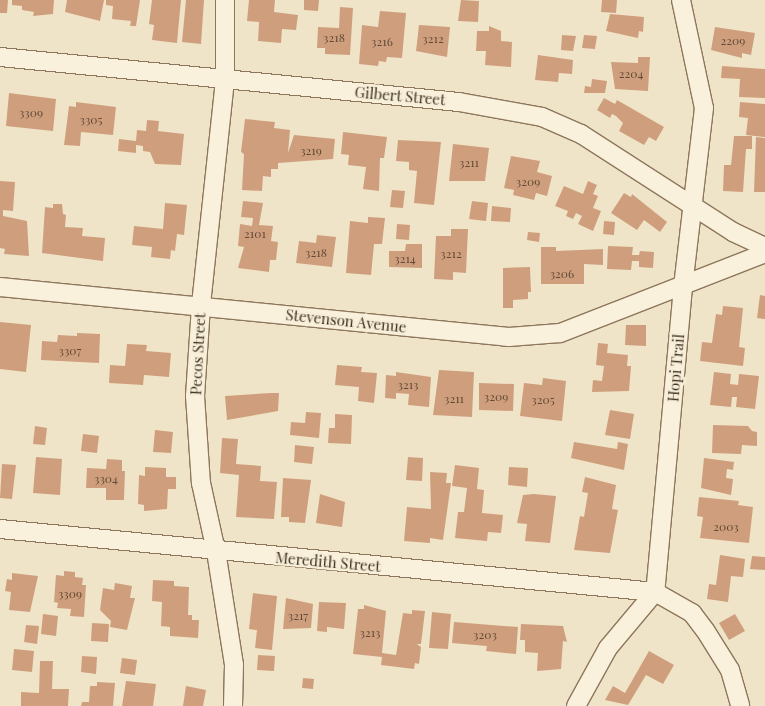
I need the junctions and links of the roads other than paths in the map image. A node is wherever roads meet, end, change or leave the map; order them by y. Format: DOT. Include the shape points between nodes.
graph roads {
  1 [pos="225,0"];
  2 [pos="681,0"];
  3 [pos="0,57"];
  4 [pos="225,80"];
  5 [pos="694,207"];
  6 [pos="765,247"];
  7 [pos="765,253"];
  8 [pos="683,286"];
  9 [pos="0,287"];
  10 [pos="201,306"];
  11 [pos="0,529"];
  12 [pos="216,551"];
  13 [pos="655,592"];
  14 [pos="233,706"];
  15 [pos="576,706"];
  16 [pos="740,706"];
  1 -- 4 [label="street, Pecos Street"];
  2 -- 5 [label="street, Hopi Trail" via="704,108"];
  3 -- 4 [label="street, Gilbert Street"];
  4 -- 5 [label="street, Gilbert Street" via="459,102 542,117 581,134"];
  4 -- 10 [label="street, Pecos Street"];
  5 -- 6 [label="street, Gilbert Street" via="733,232"];
  5 -- 8 [label="street, Hopi Trail"];
  7 -- 8 [label="street"];
  8 -- 10 [label="street, Stevenson Avenue" via="560,333 509,338"];
  8 -- 13 [label="street, Hopi Trail"];
  9 -- 10 [label="street, Stevenson Avenue"];
  10 -- 12 [label="street, Pecos Street" via="195,396 200,473"];
  11 -- 12 [label="street, Meredith Street"];
  12 -- 13 [label="street, Meredith Street"];
  12 -- 14 [label="street, Pecos Street" via="234,665"];
  13 -- 15 [label="street" via="608,648"];
  13 -- 16 [label="street" via="692,614 705,630 730,670"];
}
